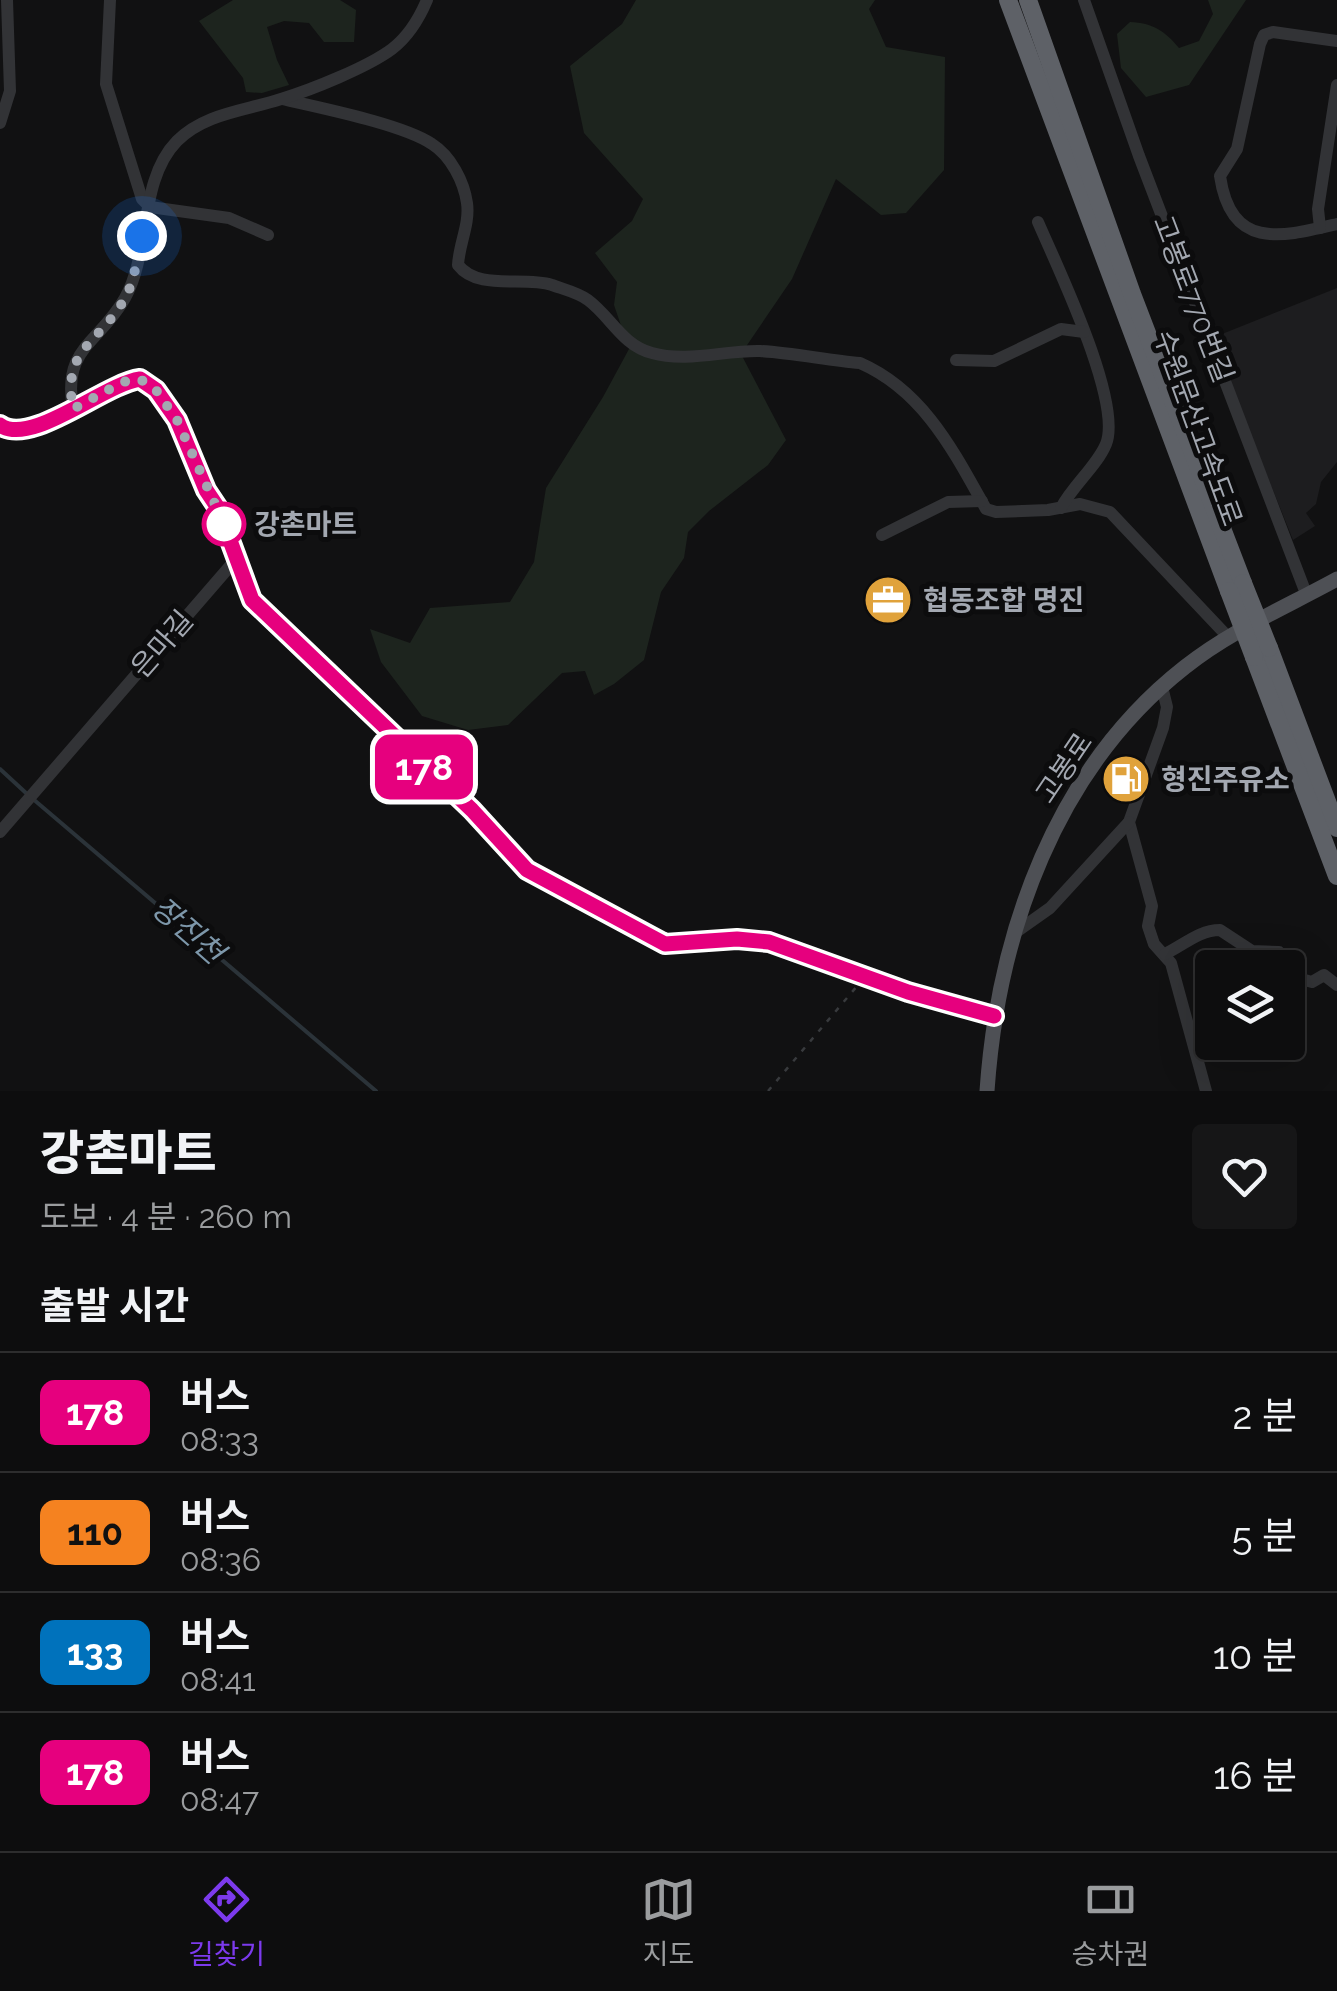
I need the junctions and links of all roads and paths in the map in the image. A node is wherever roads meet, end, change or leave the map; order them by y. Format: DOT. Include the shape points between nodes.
graph roads {
  1 [pos="7,0"];
  2 [pos="110,0"];
  3 [pos="427,0"];
  4 [pos="1008,0"];
  5 [pos="1028,0"];
  6 [pos="1084,0"];
  7 [pos="1337,41"];
  8 [pos="1337,84"];
  9 [pos="282,99"];
  10 [pos="0,123"];
  11 [pos="150,207"];
  12 [pos="1038,222"];
  13 [pos="1337,224"];
  14 [pos="1320,228"];
  15 [pos="268,235"];
  16 [pos="1084,332"];
  17 [pos="956,360"];
  18 [pos="73,409"];
  19 [pos="0,425"];
  20 [pos="982,501"];
  21 [pos="1061,508"];
  22 [pos="882,535"];
  23 [pos="237,558"];
  24 [pos="1337,579"];
  25 [pos="1236,587"];
  26 [pos="1307,596"];
  27 [pos="1229,638"];
  28 [pos="1261,652"];
  29 [pos="1162,687"];
  30 [pos="1129,822"];
  31 [pos="1337,828"];
  32 [pos="0,832"];
  33 [pos="1337,876"];
  34 [pos="1016,932"];
  35 [pos="1166,954"];
  36 [pos="864,976"];
  37 [pos="1337,985"];
  38 [pos="994,1016"];
  39 [pos="768,1091"];
  40 [pos="987,1091"];
  41 [pos="1206,1091"];
  1 -- 10 [label="street" via="11,80"];
  2 -- 11 [label="street" via="106,84"];
  3 -- 9 [label="street" via="420,20 391,50"];
  4 -- 25 [label="highway, 수원문산고속도로"];
  5 -- 25 [label="highway, 수원문산고속도로"];
  6 -- 26 [label="street, 고봉로770번길"];
  7 -- 14 [label="street" via="1264,36 1236,149 1220,176 1244,229 1288,236"];
  8 -- 14 [label="street"];
  9 -- 11 [label="street" via="191,128 156,170"];
  9 -- 20 [label="street" via="387,128 442,153 468,206 458,265 465,274 550,284 586,298 636,347 654,354 760,352 875,370 944,434"];
  11 -- 15 [label="street" via="229,218"];
  11 -- 18 [label="street" via="127,295 70,372"];
  12 -- 16 [label="street"];
  13 -- 14 [label="street"];
  16 -- 17 [label="street" via="1061,330 994,362"];
  16 -- 21 [label="street" via="1104,396 1107,442"];
  18 -- 19 [label="street" via="23,430"];
  18 -- 23 [label="street" via="123,382 140,379 156,390 177,420"];
  20 -- 21 [label="street" via="996,512"];
  20 -- 22 [label="street" via="948,502"];
  21 -- 27 [label="street" via="1080,504 1110,512"];
  23 -- 32 [label="street, 은마길"];
  23 -- 36 [label="street" via="252,600 527,870 665,944 769,942"];
  24 -- 26 [label="main road, 고봉로"];
  25 -- 28 [label="highway, 수원문산고속도로, bridge"];
  26 -- 27 [label="main road, 고봉로"];
  27 -- 29 [label="main road, 고봉로"];
  28 -- 31 [label="highway, 수원문산고속도로"];
  28 -- 33 [label="highway, 수원문산고속도로"];
  29 -- 30 [label="street" via="1163,728"];
  29 -- 34 [label="main road, 고봉로" via="1087,773 1059,819"];
  30 -- 34 [label="street" via="1050,908"];
  30 -- 35 [label="street" via="1152,906 1148,926"];
  34 -- 38 [label="main road, 고봉로"];
  35 -- 37 [label="street" via="1200,933 1220,930 1252,952 1279,952 1301,979 1324,975"];
  35 -- 41 [label="street"];
  36 -- 38 [label="street"];
  36 -- 39 [label="path"];
  38 -- 40 [label="main road, 고봉로"];
}
